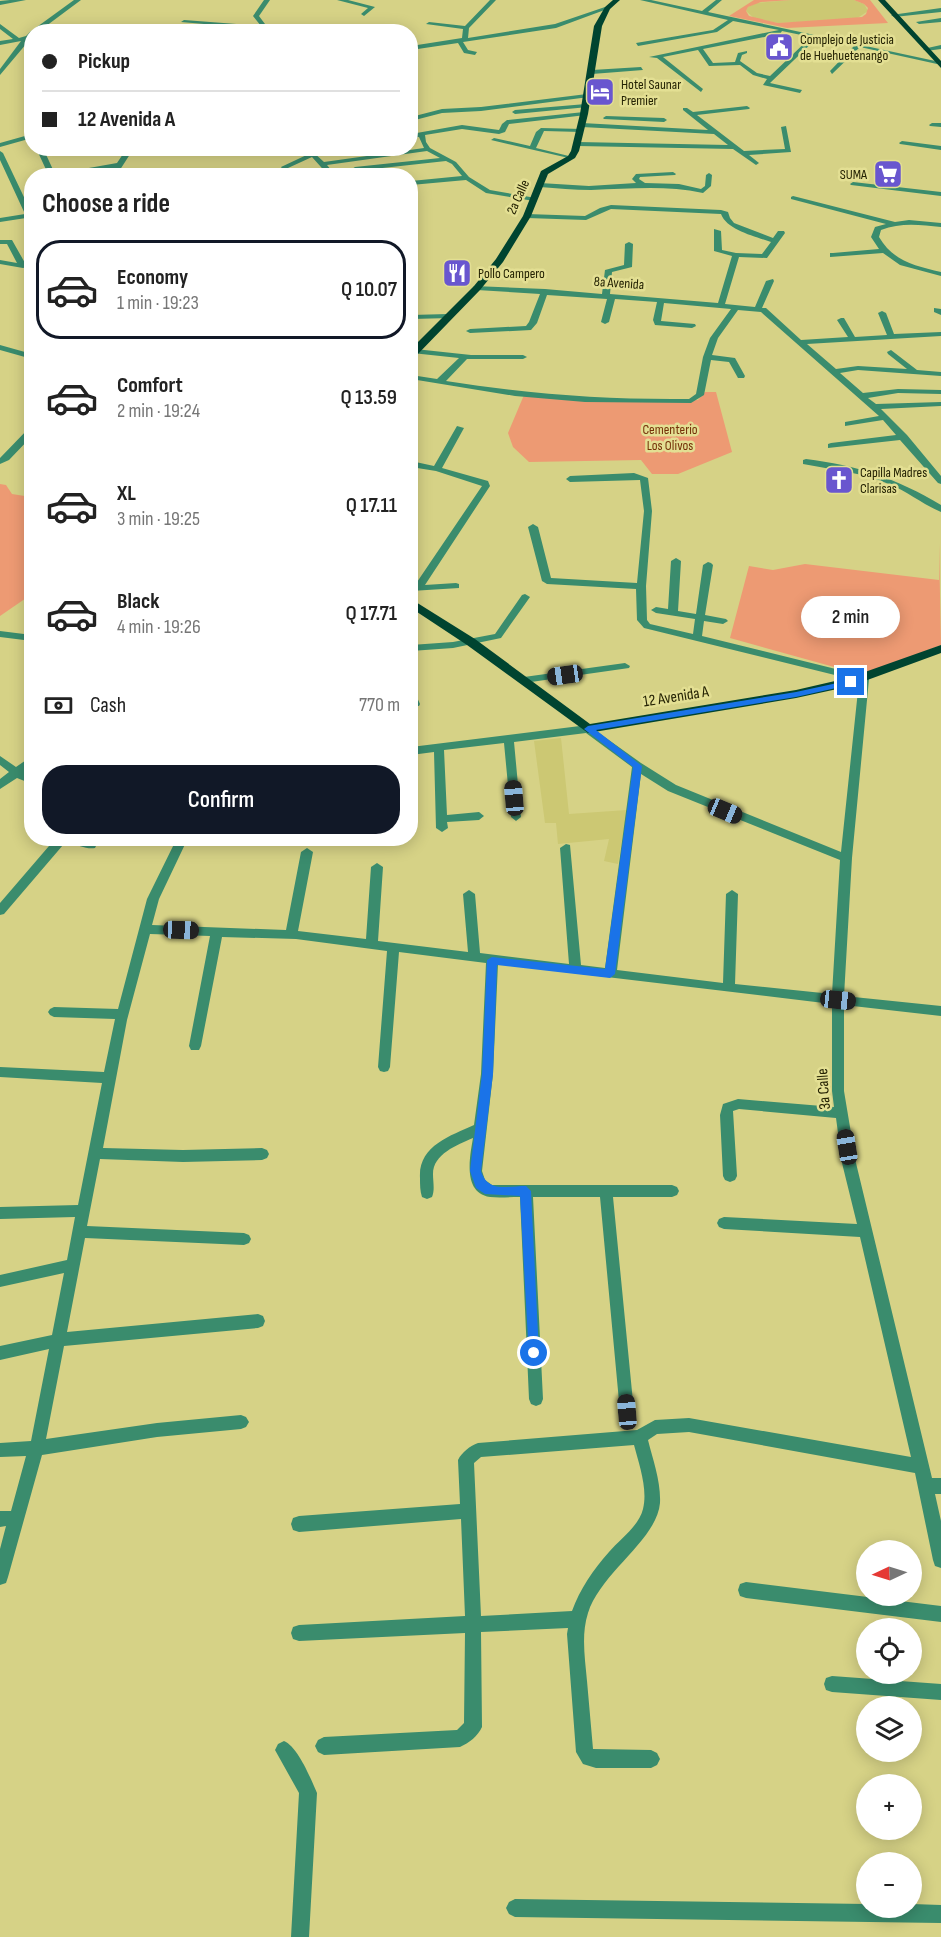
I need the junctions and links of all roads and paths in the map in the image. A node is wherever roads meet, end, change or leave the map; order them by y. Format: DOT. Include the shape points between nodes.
graph roads {
  1 [pos="23,0"];
  2 [pos="78,0"];
  3 [pos="267,0"];
  4 [pos="340,0"];
  5 [pos="493,0"];
  6 [pos="617,0"];
  7 [pos="643,0"];
  8 [pos="719,0"];
  9 [pos="881,0"];
  10 [pos="0,3"];
  11 [pos="607,8"];
  12 [pos="941,10"];
  13 [pos="703,13"];
  14 [pos="364,14"];
  15 [pos="896,17"];
  16 [pos="732,19"];
  17 [pos="941,19"];
  18 [pos="918,21"];
  19 [pos="184,22"];
  20 [pos="45,24"];
  21 [pos="204,24"];
  22 [pos="261,24"];
  23 [pos="429,24"];
  24 [pos="0,26"];
  25 [pos="904,26"];
  26 [pos="466,28"];
  27 [pos="786,31"];
  28 [pos="24,37"];
  29 [pos="815,37"];
  30 [pos="18,40"];
  31 [pos="462,40"];
  32 [pos="24,42"];
  33 [pos="0,43"];
  34 [pos="638,44"];
  35 [pos="858,46"];
  36 [pos="941,46"];
  37 [pos="418,47"];
  38 [pos="700,48"];
  39 [pos="926,49"];
  40 [pos="16,51"];
  41 [pos="4,52"];
  42 [pos="745,52"];
  43 [pos="475,53"];
  44 [pos="738,63"];
  45 [pos="939,64"];
  46 [pos="641,69"];
  47 [pos="592,72"];
  48 [pos="831,72"];
  49 [pos="0,73"];
  50 [pos="770,78"];
  51 [pos="701,90"];
  52 [pos="800,91"];
  53 [pos="747,108"];
  54 [pos="685,109"];
  55 [pos="515,112"];
  56 [pos="692,114"];
  57 [pos="584,115"];
  58 [pos="418,117"];
  59 [pos="664,120"];
  60 [pos="932,125"];
  61 [pos="941,125"];
  62 [pos="784,127"];
  63 [pos="716,132"];
  64 [pos="418,135"];
  65 [pos="423,135"];
  66 [pos="24,138"];
  67 [pos="494,140"];
  68 [pos="903,143"];
  69 [pos="578,144"];
  70 [pos="0,145"];
  71 [pos="736,147"];
  72 [pos="941,148"];
  73 [pos="428,149"];
  74 [pos="531,149"];
  75 [pos="418,150"];
  76 [pos="0,153"];
  77 [pos="744,153"];
  78 [pos="125,156"];
  79 [pos="309,156"];
  80 [pos="315,156"];
  81 [pos="379,156"];
  82 [pos="571,158"];
  83 [pos="448,159"];
  84 [pos="756,163"];
  85 [pos="322,164"];
  86 [pos="119,165"];
  87 [pos="102,168"];
  88 [pos="117,168"];
  89 [pos="285,168"];
  90 [pos="326,168"];
  91 [pos="364,168"];
  92 [pos="673,174"];
  93 [pos="709,175"];
  94 [pos="467,178"];
  95 [pos="418,182"];
  96 [pos="540,184"];
  97 [pos="853,184"];
  98 [pos="643,185"];
  99 [pos="941,194"];
  100 [pos="793,198"];
  101 [pos="534,199"];
  102 [pos="24,206"];
  103 [pos="527,216"];
  104 [pos="24,219"];
  105 [pos="0,220"];
  106 [pos="892,224"];
  107 [pos="941,225"];
  108 [pos="717,231"];
  109 [pos="781,233"];
  110 [pos="774,241"];
  111 [pos="0,242"];
  112 [pos="629,244"];
  113 [pos="884,251"];
  114 [pos="736,255"];
  115 [pos="833,255"];
  116 [pos="24,261"];
  117 [pos="0,262"];
  118 [pos="24,265"];
  119 [pos="941,274"];
  120 [pos="770,281"];
  121 [pos="477,288"];
  122 [pos="545,291"];
  123 [pos="609,296"];
  124 [pos="661,300"];
  125 [pos="721,305"];
  126 [pos="737,306"];
  127 [pos="758,309"];
  128 [pos="882,313"];
  129 [pos="448,316"];
  130 [pos="418,317"];
  131 [pos="841,320"];
  132 [pos="605,322"];
  133 [pos="692,326"];
  134 [pos="470,331"];
  135 [pos="941,334"];
  136 [pos="891,336"];
  137 [pos="853,339"];
  138 [pos="800,342"];
  139 [pos="0,347"];
  140 [pos="418,348"];
  141 [pos="891,352"];
  142 [pos="418,353"];
  143 [pos="24,354"];
  144 [pos="465,357"];
  145 [pos="523,357"];
  146 [pos="707,357"];
  147 [pos="834,372"];
  148 [pos="915,372"];
  149 [pos="941,374"];
  150 [pos="741,376"];
  151 [pos="418,378"];
  152 [pos="439,382"];
  153 [pos="941,392"];
  154 [pos="862,396"];
  155 [pos="941,404"];
  156 [pos="874,407"];
  157 [pos="885,417"];
  158 [pos="848,424"];
  159 [pos="460,428"];
  160 [pos="904,437"];
  161 [pos="24,439"];
  162 [pos="831,446"];
  163 [pos="0,461"];
  164 [pos="806,462"];
  165 [pos="418,465"];
  166 [pos="437,469"];
  167 [pos="570,479"];
  168 [pos="941,481"];
  169 [pos="941,509"];
  170 [pos="532,527"];
  171 [pos="676,561"];
  172 [pos="708,565"];
  173 [pos="418,584"];
  174 [pos="456,586"];
  175 [pos="641,586"];
  176 [pos="418,588"];
  177 [pos="525,597"];
  178 [pos="418,608"];
  179 [pos="656,610"];
  180 [pos="673,613"];
  181 [pos="700,617"];
  182 [pos="723,621"];
  183 [pos="0,634"];
  184 [pos="24,637"];
  185 [pos="697,637"];
  186 [pos="471,642"];
  187 [pos="418,647"];
  188 [pos="941,649"];
  189 [pos="625,666"];
  190 [pos="864,679"];
  191 [pos="524,681"];
  192 [pos="588,729"];
  193 [pos="509,740"];
  194 [pos="439,749"];
  195 [pos="418,750"];
  196 [pos="0,760"];
  197 [pos="24,766"];
  198 [pos="638,766"];
  199 [pos="18,771"];
  200 [pos="24,778"];
  201 [pos="0,785"];
  202 [pos="479,816"];
  203 [pos="516,817"];
  204 [pos="56,846"];
  205 [pos="179,846"];
  206 [pos="566,848"];
  207 [pos="307,852"];
  208 [pos="846,858"];
  209 [pos="377,867"];
  210 [pos="469,894"];
  211 [pos="732,894"];
  212 [pos="0,911"];
  213 [pos="144,929"];
  214 [pos="217,932"];
  215 [pos="291,935"];
  216 [pos="372,945"];
  217 [pos="393,947"];
  218 [pos="475,958"];
  219 [pos="492,960"];
  220 [pos="575,969"];
  221 [pos="610,974"];
  222 [pos="729,988"];
  223 [pos="838,1000"];
  224 [pos="941,1011"];
  225 [pos="54,1012"];
  226 [pos="123,1014"];
  227 [pos="195,1046"];
  228 [pos="384,1066"];
  229 [pos="0,1072"];
  230 [pos="110,1078"];
  231 [pos="842,1113"];
  232 [pos="481,1128"];
  233 [pos="95,1153"];
  234 [pos="262,1154"];
  235 [pos="730,1176"];
  236 [pos="526,1191"];
  237 [pos="606,1191"];
  238 [pos="672,1191"];
  239 [pos="427,1193"];
  240 [pos="84,1211"];
  241 [pos="0,1213"];
  242 [pos="724,1223"];
  243 [pos="865,1231"];
  244 [pos="80,1233"];
  245 [pos="244,1239"];
  246 [pos="73,1265"];
  247 [pos="0,1281"];
  248 [pos="258,1321"];
  249 [pos="59,1340"];
  250 [pos="0,1353"];
  251 [pos="536,1400"];
  252 [pos="627,1412"];
  253 [pos="241,1422"];
  254 [pos="639,1437"];
  255 [pos="36,1448"];
  256 [pos="0,1450"];
  257 [pos="921,1466"];
  258 [pos="934,1486"];
  259 [pos="469,1511"];
  260 [pos="17,1518"];
  261 [pos="0,1519"];
  262 [pos="299,1524"];
  263 [pos="941,1560"];
  264 [pos="0,1577"];
  265 [pos="746,1590"];
  266 [pos="941,1614"];
  267 [pos="577,1619"];
  268 [pos="473,1624"];
  269 [pos="299,1633"];
  270 [pos="832,1684"];
  271 [pos="941,1692"];
  272 [pos="324,1746"];
  273 [pos="284,1750"];
  274 [pos="651,1759"];
  275 [pos="515,1908"];
  276 [pos="941,1914"];
  277 [pos="300,1937"];
  1 -- 10 [label="street"];
  2 -- 20 [label="street"];
  3 -- 22 [label="street" via="256,16"];
  4 -- 14 [label="street" via="372,7"];
  5 -- 26 [label="street"];
  6 -- 11 [label="main road"];
  7 -- 13 [label="street"];
  8 -- 13 [label="street"];
  9 -- 15 [label="main road"];
  11 -- 31 [label="street" via="556,26"];
  11 -- 47 [label="main road" via="598,26"];
  12 -- 15 [label="street"];
  13 -- 16 [label="street"];
  15 -- 18 [label="street"];
  15 -- 25 [label="main road"];
  16 -- 27 [label="street"];
  16 -- 34 [label="street" via="715,31"];
  17 -- 18 [label="street"];
  18 -- 25 [label="street" via="916,25"];
  19 -- 21 [label="street"];
  23 -- 26 [label="street"];
  24 -- 30 [label="street"];
  25 -- 39 [label="main road"];
  26 -- 31 [label="street"];
  27 -- 29 [label="street"];
  27 -- 38 [label="street"];
  28 -- 30 [label="street"];
  29 -- 35 [label="street"];
  29 -- 50 [label="street"];
  30 -- 33 [label="street"];
  31 -- 37 [label="street"];
  31 -- 43 [label="street" via="466,51"];
  32 -- 40 [label="street"];
  35 -- 45 [label="street"];
  35 -- 48 [label="street"];
  36 -- 39 [label="street"];
  38 -- 44 [label="street" via="711,65"];
  38 -- 51 [label="street" via="655,56"];
  39 -- 45 [label="main road"];
  40 -- 41 [label="street"];
  40 -- 49 [label="street"];
  42 -- 44 [label="street" via="740,54"];
  44 -- 50 [label="street"];
  46 -- 47 [label="street"];
  47 -- 57 [label="main road"];
  50 -- 52 [label="street" via="765,84"];
  53 -- 56 [label="street"];
  54 -- 56 [label="street"];
  55 -- 57 [label="street"];
  56 -- 63 [label="street"];
  57 -- 58 [label="street" via="482,109 442,111"];
  57 -- 59 [label="street"];
  57 -- 63 [label="street"];
  57 -- 65 [label="street" via="507,122 499,132 462,127"];
  57 -- 69 [label="main road"];
  57 -- 74 [label="street" via="543,129"];
  60 -- 61 [label="street"];
  62 -- 77 [label="street" via="789,151"];
  63 -- 71 [label="street"];
  64 -- 65 [label="street"];
  65 -- 73 [label="street"];
  66 -- 70 [label="street"];
  67 -- 74 [label="street"];
  68 -- 72 [label="street"];
  69 -- 71 [label="street"];
  69 -- 82 [label="main road"];
  71 -- 77 [label="street"];
  73 -- 75 [label="street"];
  73 -- 83 [label="street"];
  74 -- 82 [label="street"];
  76 -- 102 [label="street"];
  77 -- 84 [label="street"];
  78 -- 86 [label="street"];
  79 -- 89 [label="street"];
  80 -- 85 [label="street"];
  81 -- 85 [label="street"];
  82 -- 96 [label="main road, 2a Calle" via="544,172"];
  83 -- 91 [label="street"];
  83 -- 94 [label="street"];
  85 -- 90 [label="street"];
  86 -- 87 [label="street"];
  86 -- 88 [label="street"];
  92 -- 98 [label="street" via="636,176 635,180"];
  93 -- 98 [label="street" via="703,191"];
  94 -- 95 [label="street"];
  94 -- 101 [label="street" via="488,192"];
  96 -- 98 [label="street" via="589,188"];
  96 -- 101 [label="main road, 2a Calle"];
  97 -- 99 [label="street"];
  100 -- 106 [label="street"];
  101 -- 103 [label="main road, 2a Calle"];
  103 -- 110 [label="street" via="586,219 611,207 721,212 726,213 732,225"];
  103 -- 121 [label="main road, 2a Calle"];
  104 -- 105 [label="street"];
  106 -- 107 [label="street"];
  106 -- 113 [label="street" via="875,233"];
  108 -- 114 [label="street" via="718,251"];
  109 -- 110 [label="street"];
  110 -- 114 [label="street" via="764,256"];
  111 -- 116 [label="street" via="9,242"];
  112 -- 123 [label="street" via="628,267 609,270"];
  113 -- 115 [label="street"];
  113 -- 119 [label="street" via="898,263"];
  114 -- 125 [label="street"];
  117 -- 118 [label="street"];
  120 -- 127 [label="street"];
  121 -- 122 [label="street, 8a Avenida"];
  121 -- 129 [label="main road, 2a Calle"];
  122 -- 123 [label="street, 8a Avenida"];
  122 -- 134 [label="street" via="528,328"];
  123 -- 124 [label="street, 8a Avenida"];
  123 -- 132 [label="street"];
  124 -- 125 [label="street, 8a Avenida"];
  124 -- 133 [label="street" via="658,323"];
  125 -- 126 [label="street, 8a Avenida"];
  126 -- 127 [label="street, 8a Avenida"];
  126 -- 146 [label="street"];
  127 -- 138 [label="street" via="767,312"];
  128 -- 136 [label="street"];
  129 -- 130 [label="street"];
  129 -- 140 [label="main road, 2a Calle"];
  131 -- 137 [label="street"];
  135 -- 136 [label="street"];
  136 -- 137 [label="street"];
  137 -- 138 [label="street"];
  138 -- 147 [label="street"];
  139 -- 143 [label="street"];
  141 -- 148 [label="street"];
  142 -- 144 [label="street"];
  144 -- 145 [label="street"];
  144 -- 152 [label="street"];
  146 -- 150 [label="street" via="732,360"];
  146 -- 152 [label="street" via="700,395 691,400 604,402 505,394"];
  147 -- 148 [label="street" via="858,368"];
  147 -- 154 [label="street"];
  148 -- 149 [label="street"];
  151 -- 152 [label="street"];
  153 -- 154 [label="street" via="898,391"];
  154 -- 156 [label="street"];
  155 -- 156 [label="street"];
  156 -- 157 [label="street"];
  157 -- 158 [label="street"];
  157 -- 160 [label="street"];
  159 -- 166 [label="street"];
  160 -- 162 [label="street"];
  160 -- 168 [label="street"];
  161 -- 163 [label="street"];
  164 -- 169 [label="street" via="871,473 918,493"];
  165 -- 166 [label="street"];
  166 -- 173 [label="street" via="485,483 486,489"];
  167 -- 175 [label="street" via="644,478 648,511"];
  170 -- 175 [label="street" via="547,581"];
  171 -- 180 [label="street"];
  172 -- 181 [label="street"];
  174 -- 176 [label="street"];
  175 -- 185 [label="street" via="644,623"];
  177 -- 186 [label="street" via="498,636"];
  178 -- 186 [label="main road"];
  179 -- 180 [label="street"];
  180 -- 181 [label="street"];
  181 -- 182 [label="street"];
  181 -- 185 [label="street"];
  183 -- 184 [label="street"];
  185 -- 190 [label="street"];
  186 -- 187 [label="street"];
  186 -- 191 [label="main road"];
  188 -- 190 [label="main road, 12 Avenida A"];
  189 -- 191 [label="street"];
  190 -- 192 [label="main road, 12 Avenida A"];
  190 -- 208 [label="street, 3a Calle"];
  191 -- 192 [label="main road"];
  192 -- 193 [label="street, 12 Avenida A"];
  192 -- 198 [label="street"];
  193 -- 194 [label="street, 12 Avenida A"];
  193 -- 203 [label="street"];
  194 -- 195 [label="street, 12 Avenida A"];
  194 -- 202 [label="street" via="442,824"];
  196 -- 199 [label="street"];
  197 -- 199 [label="street"];
  198 -- 208 [label="street" via="672,788"];
  198 -- 221 [label="street"];
  199 -- 200 [label="street"];
  199 -- 201 [label="street"];
  204 -- 212 [label="street"];
  205 -- 213 [label="street" via="153,899"];
  206 -- 220 [label="street"];
  207 -- 215 [label="street"];
  208 -- 223 [label="street, 3a Calle"];
  209 -- 216 [label="street"];
  210 -- 218 [label="street"];
  211 -- 222 [label="street"];
  213 -- 214 [label="street"];
  213 -- 226 [label="street"];
  214 -- 215 [label="street"];
  214 -- 227 [label="street"];
  215 -- 216 [label="street"];
  216 -- 217 [label="street"];
  217 -- 218 [label="street"];
  217 -- 228 [label="street"];
  218 -- 219 [label="street"];
  219 -- 220 [label="street"];
  219 -- 232 [label="street"];
  220 -- 221 [label="street"];
  221 -- 222 [label="street"];
  222 -- 223 [label="street"];
  223 -- 224 [label="street"];
  223 -- 231 [label="street, 3a Calle" via="838,1091"];
  225 -- 226 [label="street"];
  226 -- 230 [label="street"];
  229 -- 230 [label="street"];
  230 -- 233 [label="street"];
  231 -- 235 [label="street" via="738,1104 728,1108"];
  231 -- 243 [label="street, 3a Calle"];
  232 -- 236 [label="street" via="475,1171 480,1184 489,1191"];
  232 -- 239 [label="street" via="443,1146 433,1156 426,1167"];
  233 -- 234 [label="street"];
  233 -- 240 [label="street"];
  236 -- 237 [label="street"];
  236 -- 251 [label="street"];
  237 -- 238 [label="street"];
  237 -- 252 [label="street"];
  240 -- 241 [label="street"];
  240 -- 244 [label="street"];
  242 -- 243 [label="street"];
  243 -- 257 [label="street, 3a Calle"];
  244 -- 245 [label="street"];
  244 -- 246 [label="street"];
  246 -- 247 [label="street"];
  246 -- 249 [label="street"];
  248 -- 249 [label="street"];
  249 -- 250 [label="street"];
  249 -- 255 [label="street"];
  253 -- 255 [label="street"];
  254 -- 257 [label="street" via="655,1427 689,1425"];
  254 -- 259 [label="street" via="478,1450 466,1460"];
  254 -- 267 [label="street" via="652,1509 643,1527 596,1577"];
  255 -- 256 [label="street"];
  255 -- 260 [label="street"];
  257 -- 258 [label="street, 3a Calle"];
  258 -- 263 [label="street, 3a Calle"];
  259 -- 262 [label="street"];
  259 -- 268 [label="street"];
  260 -- 261 [label="street"];
  260 -- 264 [label="street"];
  265 -- 266 [label="street"];
  267 -- 268 [label="street"];
  267 -- 274 [label="street" via="585,1752 596,1759"];
  268 -- 269 [label="street"];
  268 -- 272 [label="street" via="473,1727 467,1734 460,1738"];
  270 -- 271 [label="street"];
  273 -- 277 [label="street" via="308,1793"];
  275 -- 276 [label="street"];
}
